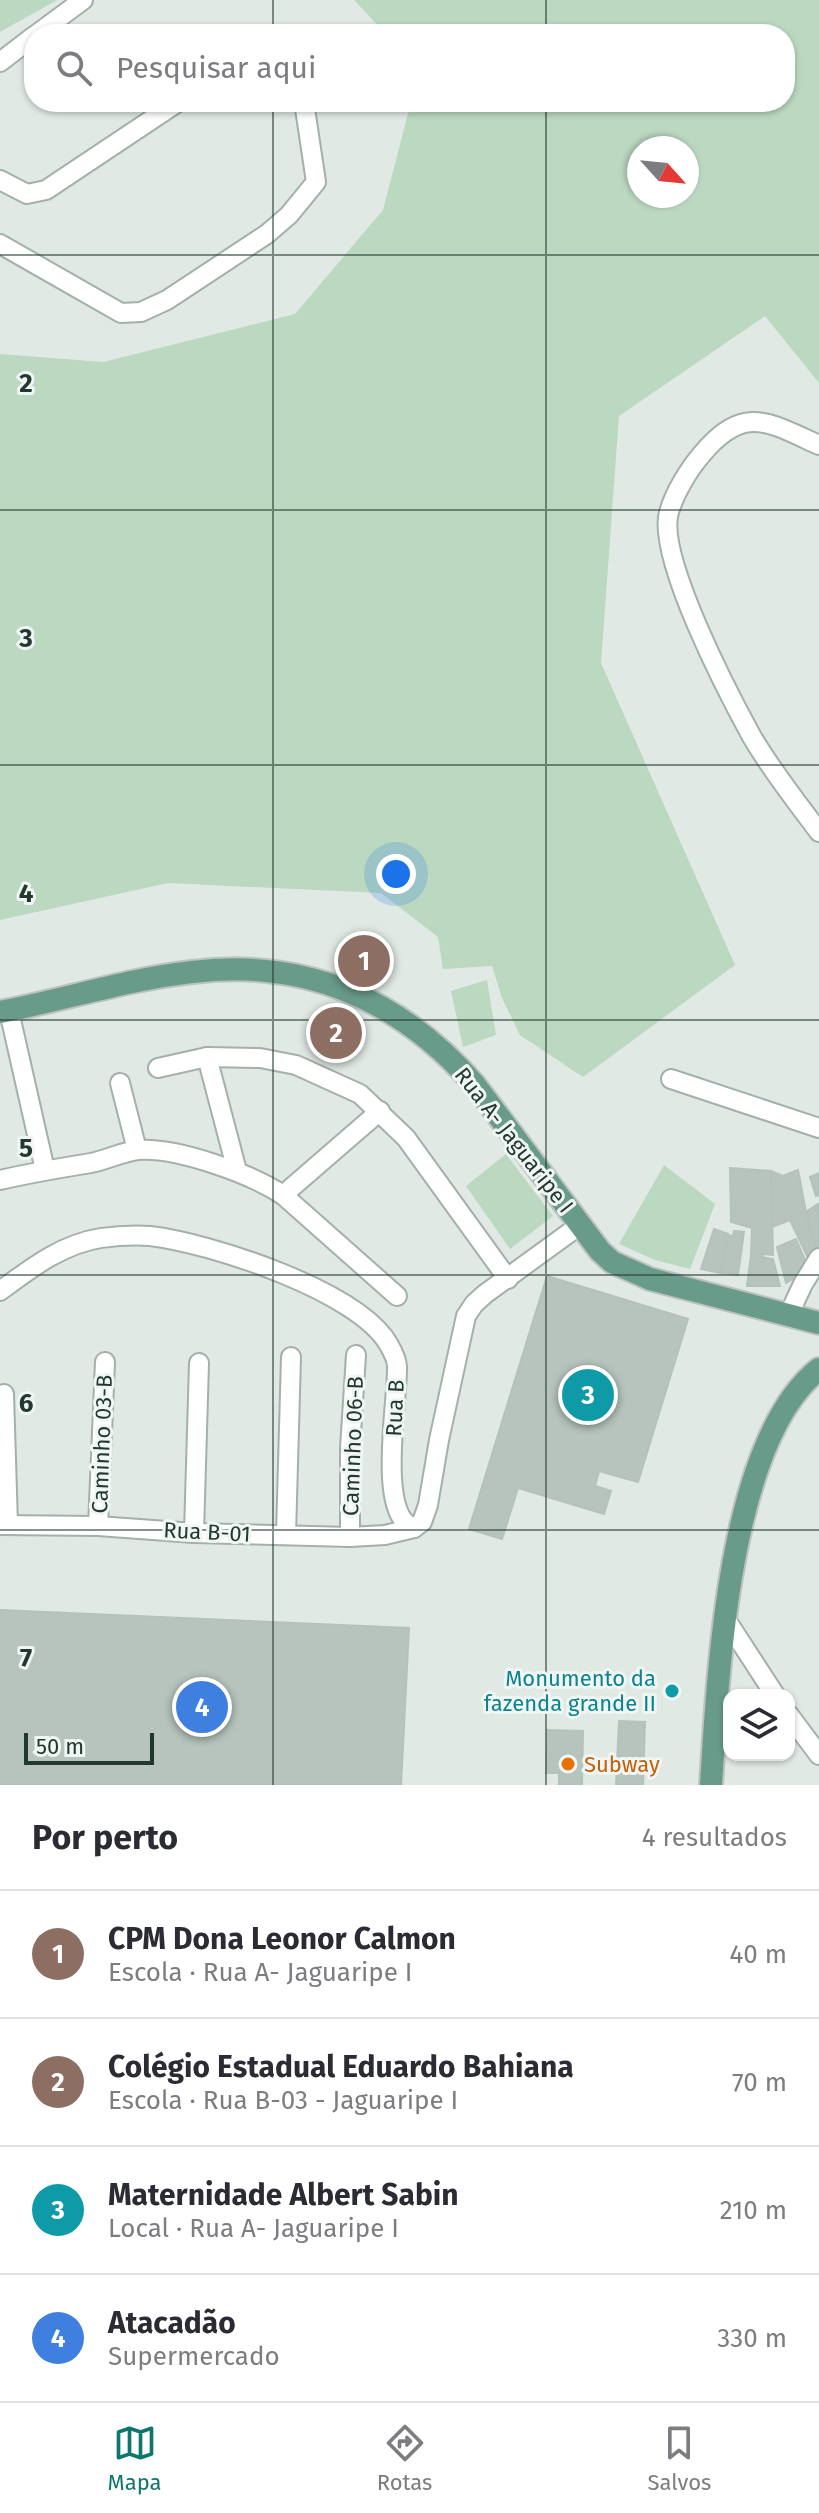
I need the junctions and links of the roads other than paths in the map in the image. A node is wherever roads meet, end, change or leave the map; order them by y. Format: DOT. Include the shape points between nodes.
graph roads {
  1 [pos="83,0"];
  2 [pos="50,24"];
  3 [pos="24,43"];
  4 [pos="0,62"];
  5 [pos="163,112"];
  6 [pos="306,112"];
  7 [pos="0,180"];
  8 [pos="0,244"];
  9 [pos="819,445"];
  10 [pos="819,832"];
  11 [pos="5,1012"];
  12 [pos="207,1057"];
  13 [pos="158,1068"];
  14 [pos="671,1079"];
  15 [pos="120,1083"];
  16 [pos="380,1111"];
  17 [pos="819,1128"];
  18 [pos="137,1150"];
  19 [pos="45,1170"];
  20 [pos="237,1171"];
  21 [pos="0,1180"];
  22 [pos="283,1195"];
  23 [pos="580,1225"];
  24 [pos="819,1258"];
  25 [pos="508,1279"];
  26 [pos="0,1291"];
  27 [pos="397,1296"];
  28 [pos="789,1314"];
  29 [pos="819,1323"];
  30 [pos="356,1355"];
  31 [pos="291,1357"];
  32 [pos="105,1362"];
  33 [pos="199,1363"];
  34 [pos="819,1369"];
  35 [pos="4,1394"];
  36 [pos="4,1525"];
  37 [pos="98,1526"];
  38 [pos="414,1528"];
  39 [pos="194,1533"];
  40 [pos="286,1535"];
  41 [pos="350,1537"];
  42 [pos="725,1618"];
  43 [pos="766,1689"];
  44 [pos="722,1711"];
  45 [pos="795,1723"];
  46 [pos="819,1755"];
  47 [pos="711,1785"];
  1 -- 2 [label="street"];
  3 -- 4 [label="street"];
  5 -- 7 [label="street" via="46,190 17,191"];
  6 -- 8 [label="street" via="316,182 289,215 167,300 141,312 121,313"];
  9 -- 10 [label="street" via="759,421 736,423 695,463 668,513 681,588 753,739"];
  11 -- 19 [label="street"];
  11 -- 23 [label="main road, Rua A- Jaguaripe I" via="160,977 223,969 293,975 359,995 411,1024 454,1061"];
  12 -- 13 [label="street"];
  12 -- 16 [label="street" via="296,1065 360,1094"];
  12 -- 20 [label="street"];
  14 -- 17 [label="street"];
  15 -- 18 [label="street"];
  16 -- 22 [label="street"];
  16 -- 25 [label="street" via="406,1138"];
  18 -- 19 [label="street"];
  18 -- 20 [label="street"];
  19 -- 21 [label="street"];
  20 -- 22 [label="street"];
  22 -- 27 [label="street"];
  23 -- 25 [label="street, Rua B"];
  23 -- 28 [label="main road, Rua A- Jaguaripe I" via="600,1251 628,1271"];
  24 -- 28 [label="street"];
  25 -- 38 [label="street, Rua B" via="466,1316 428,1505"];
  26 -- 38 [label="street, Rua B" via="57,1252 100,1238 149,1236 263,1265 318,1290 381,1332 398,1364 393,1497 398,1515"];
  28 -- 29 [label="main road, Rua A- Jaguaripe I"];
  30 -- 41 [label="street, Caminho 06-B"];
  31 -- 40 [label="street"];
  32 -- 37 [label="street, Caminho 03-B"];
  33 -- 39 [label="street"];
  34 -- 42 [label="main road" via="795,1391 769,1439 739,1539"];
  35 -- 36 [label="street"];
  36 -- 37 [label="street, Rua B-01"];
  37 -- 39 [label="street, Rua B-01"];
  38 -- 41 [label="street, Rua B-01"];
  39 -- 40 [label="street, Rua B-01"];
  40 -- 41 [label="street, Rua B-01"];
  42 -- 43 [label="street"];
  42 -- 44 [label="main road"];
  44 -- 47 [label="main road"];
  45 -- 46 [label="street"];
}
